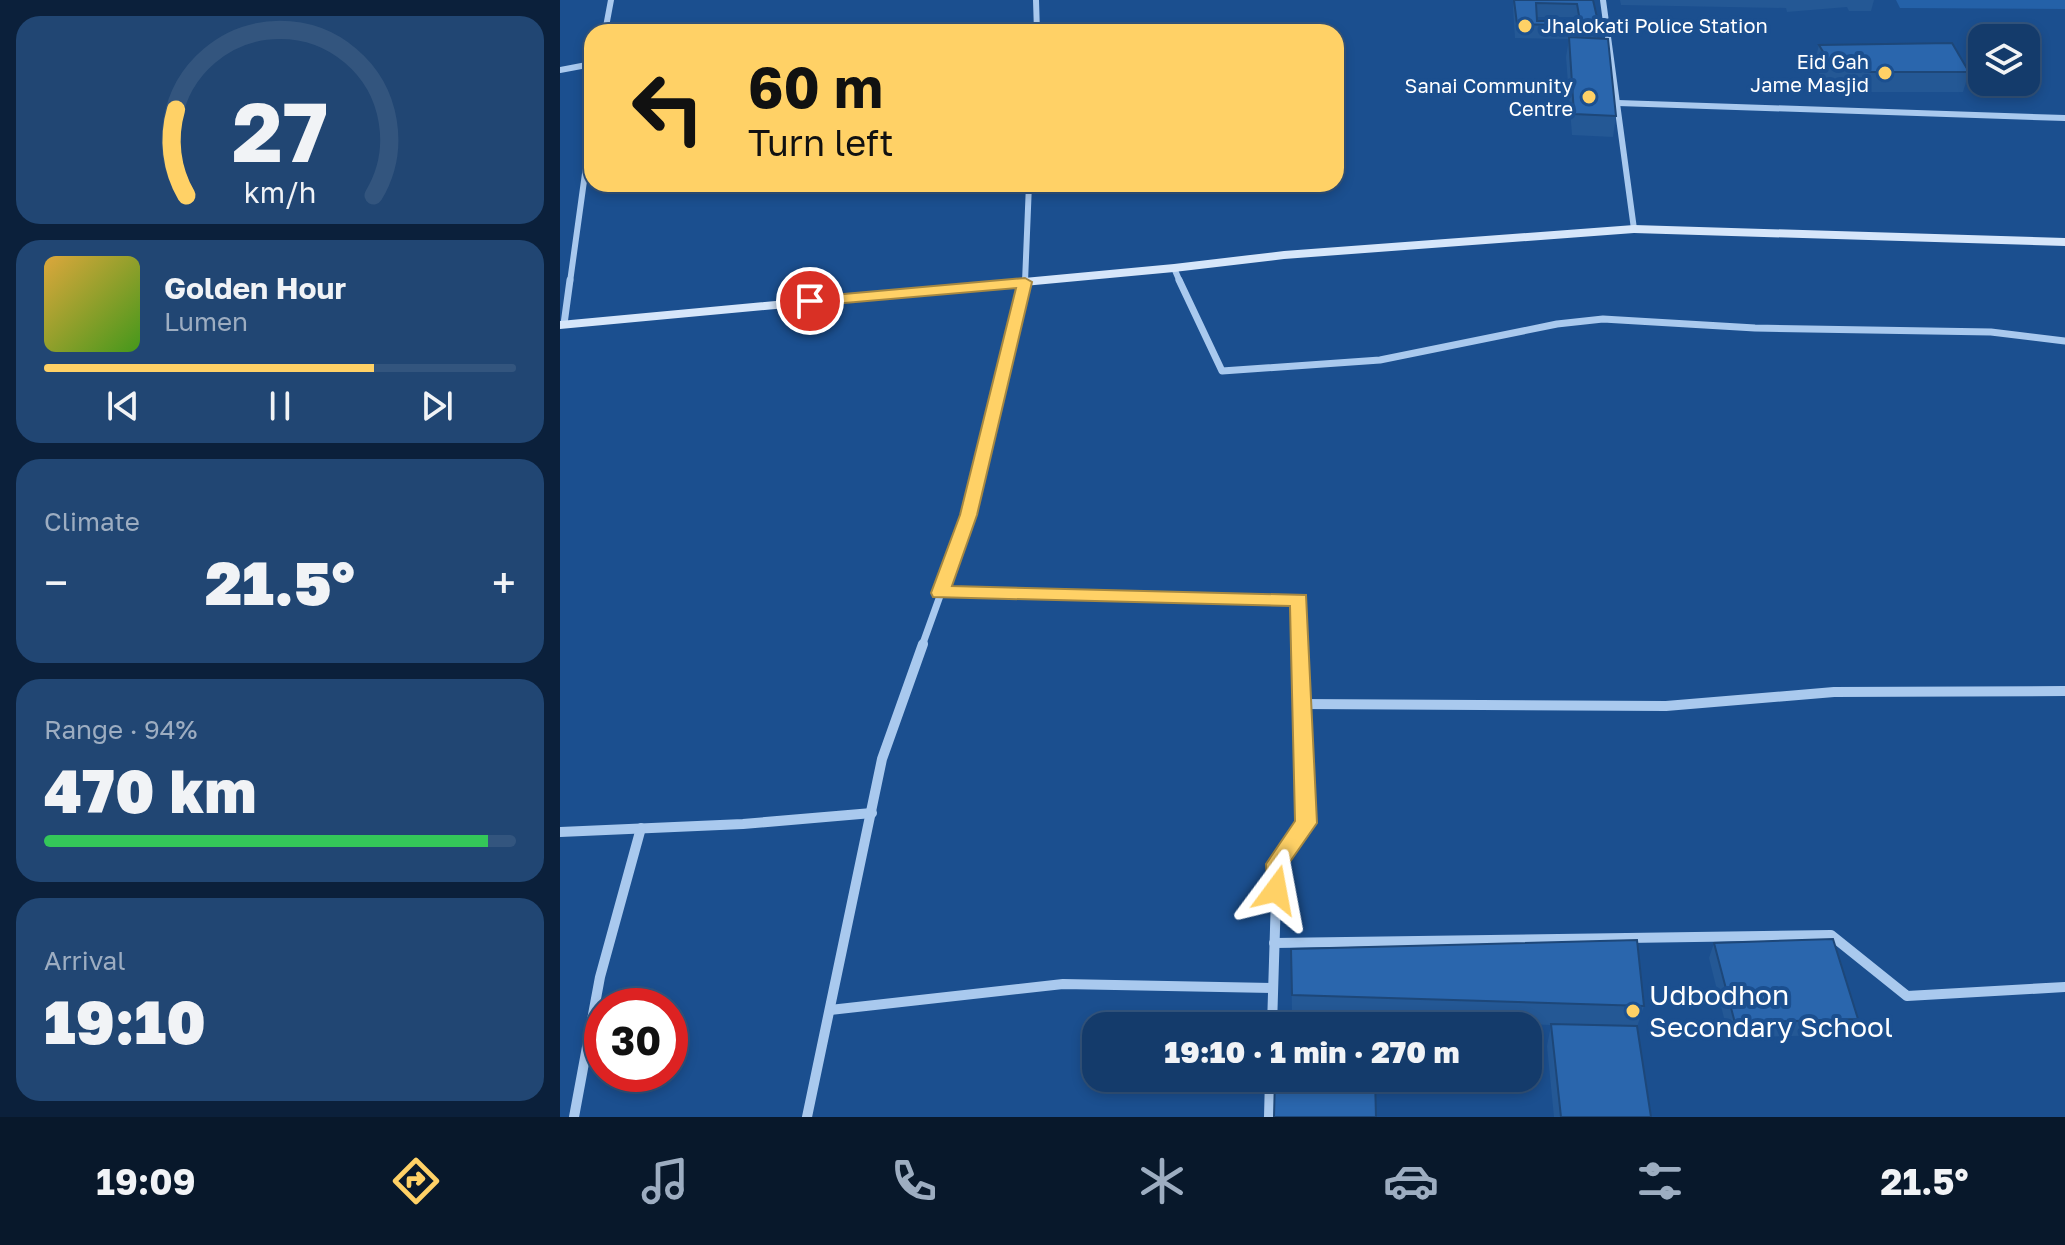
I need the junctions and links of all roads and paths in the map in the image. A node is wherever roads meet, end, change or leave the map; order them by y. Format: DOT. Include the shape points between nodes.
graph roads {
  1 [pos="611,0"];
  2 [pos="1036,0"];
  3 [pos="1603,0"];
  4 [pos="606,24"];
  5 [pos="1037,24"];
  6 [pos="584,66"];
  7 [pos="560,70"];
  8 [pos="1618,103"];
  9 [pos="2065,118"];
  10 [pos="584,177"];
  11 [pos="1029,192"];
  12 [pos="1634,229"];
  13 [pos="2065,242"];
  14 [pos="1174,268"];
  15 [pos="1025,282"];
  16 [pos="562,324"];
  17 [pos="2065,341"];
  18 [pos="940,593"];
  19 [pos="2065,691"];
  20 [pos="1300,704"];
  21 [pos="872,813"];
  22 [pos="641,828"];
  23 [pos="560,832"];
  24 [pos="1274,943"];
  25 [pos="2065,987"];
  26 [pos="1273,988"];
  27 [pos="830,1010"];
  28 [pos="1272,1012"];
  29 [pos="1270,1092"];
  30 [pos="574,1117"];
  31 [pos="807,1117"];
  32 [pos="1269,1117"];
  1 -- 4 [label="street"];
  2 -- 5 [label="street"];
  3 -- 8 [label="street"];
  6 -- 7 [label="street"];
  8 -- 9 [label="street"];
  8 -- 12 [label="street"];
  10 -- 16 [label="street"];
  11 -- 15 [label="street"];
  12 -- 13 [label="main road"];
  12 -- 14 [label="main road" via="1359,248"];
  14 -- 15 [label="main road"];
  14 -- 17 [label="street" via="1222,371 1380,360 1603,319 1991,332"];
  15 -- 16 [label="main road"];
  15 -- 18 [label="street" via="969,515"];
  18 -- 20 [label="street" via="1299,600"];
  18 -- 21 [label="street" via="882,759"];
  19 -- 20 [label="street" via="1834,692 1666,706"];
  20 -- 24 [label="street" via="1306,823 1277,864"];
  21 -- 22 [label="street"];
  21 -- 27 [label="street"];
  22 -- 23 [label="street"];
  22 -- 30 [label="street" via="600,977"];
  24 -- 25 [label="street" via="1831,935 1907,996"];
  24 -- 26 [label="street"];
  26 -- 27 [label="street" via="1063,984"];
  26 -- 28 [label="street"];
  27 -- 31 [label="street"];
  29 -- 32 [label="street"];
}
